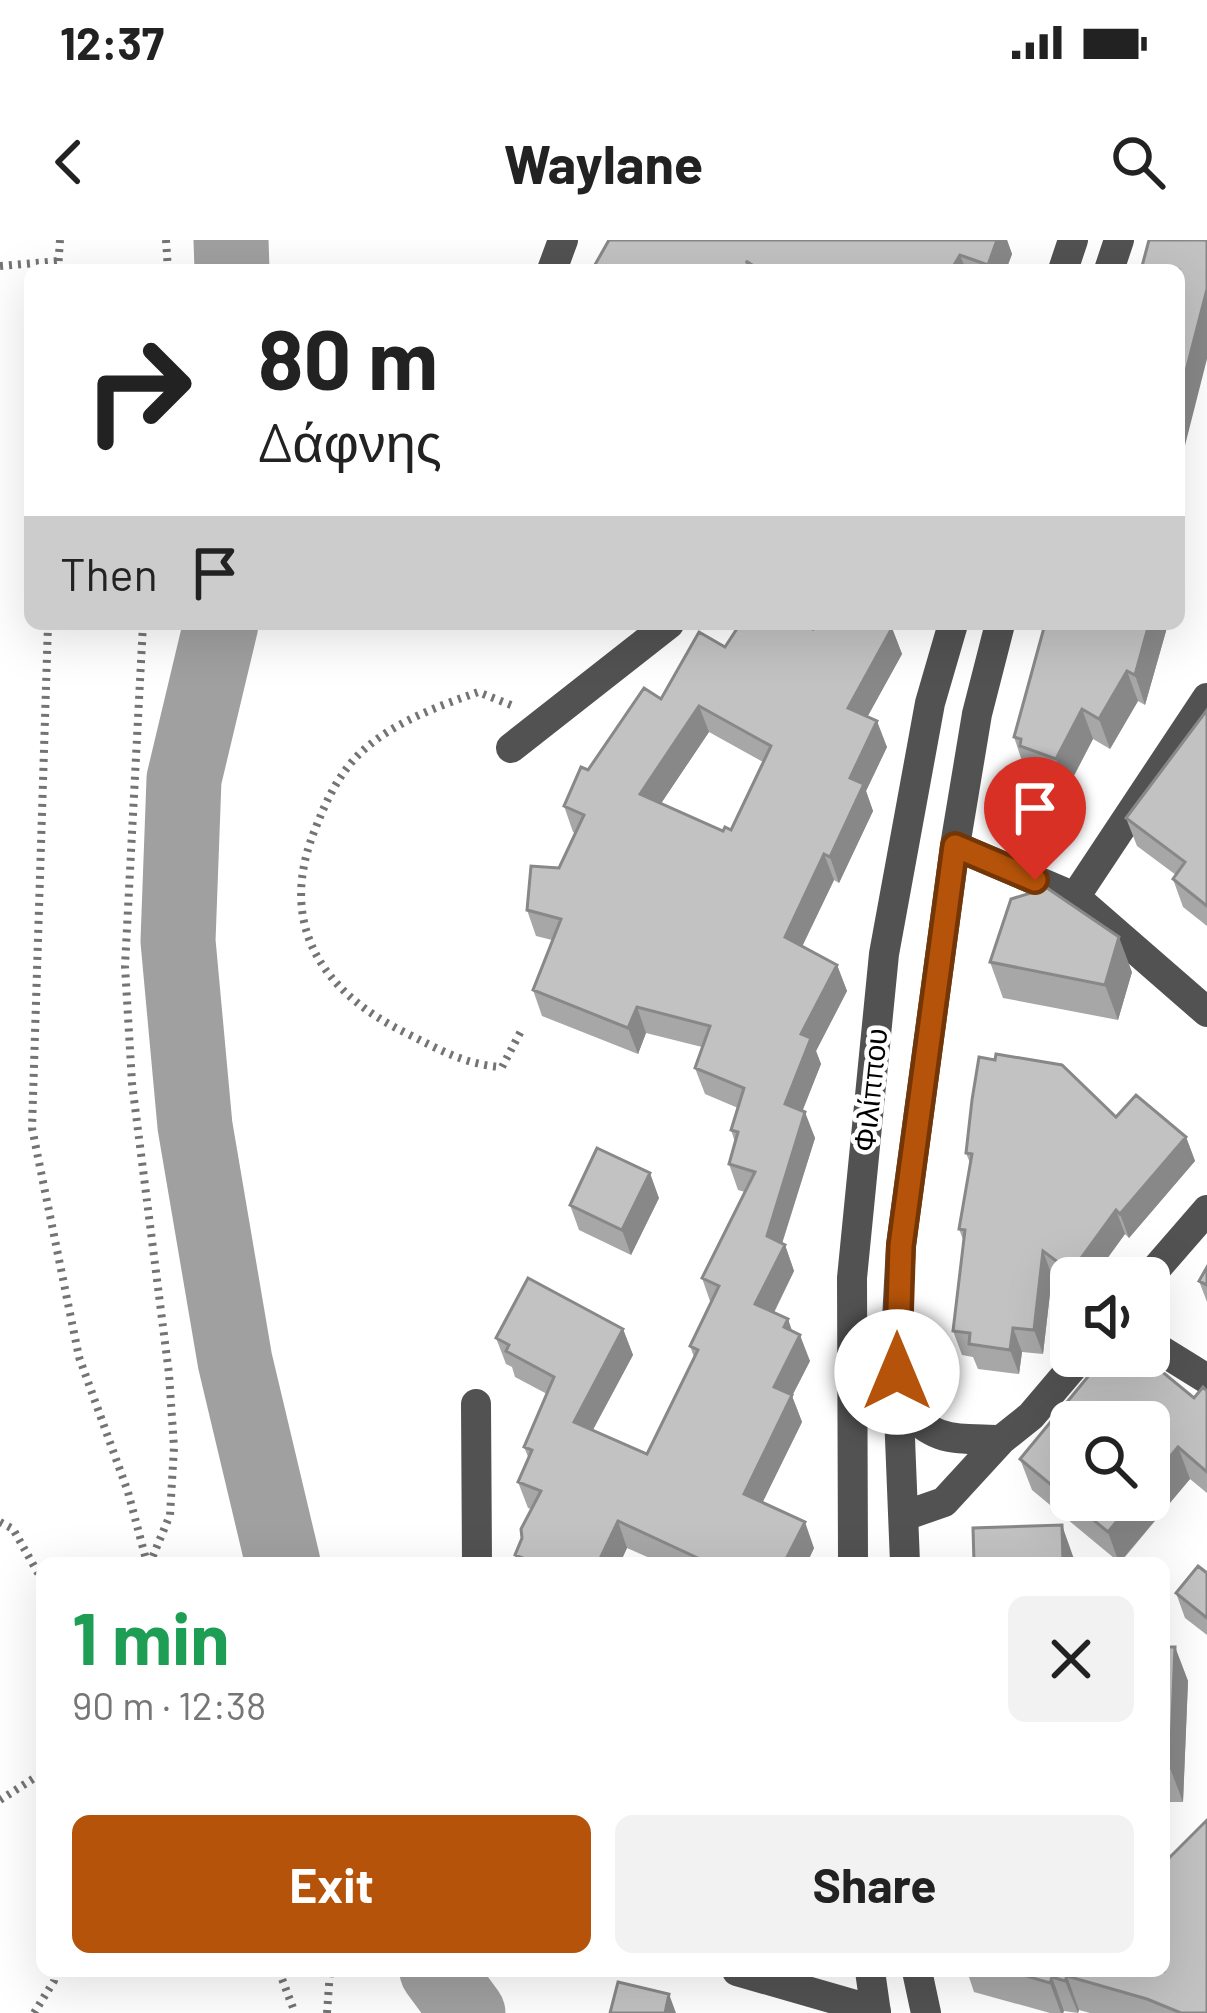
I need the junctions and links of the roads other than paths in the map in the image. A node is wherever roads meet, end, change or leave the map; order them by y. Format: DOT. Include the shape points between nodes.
graph roads {
  1 [pos="661,630"];
  2 [pos="951,630"];
  3 [pos="998,630"];
  4 [pos="1207,698"];
  5 [pos="511,748"];
  6 [pos="955,846"];
  7 [pos="1075,897"];
  8 [pos="1207,1012"];
  9 [pos="1207,1210"];
  10 [pos="1166,1257"];
  11 [pos="1170,1356"];
  12 [pos="1064,1377"];
  13 [pos="1207,1379"];
  14 [pos="476,1404"];
  15 [pos="899,1405"];
  16 [pos="1001,1440"];
  17 [pos="904,1516"];
  18 [pos="477,1557"];
  19 [pos="853,1557"];
  20 [pos="905,1557"];
  21 [pos="757,1977"];
  22 [pos="871,1977"];
  23 [pos="918,1977"];
  24 [pos="876,2012"];
  25 [pos="926,2013"];
  1 -- 5 [label="street"];
  2 -- 19 [label="street, Φιλίππου" via="884,954 852,1278"];
  3 -- 6 [label="street, Φιλίππου"];
  4 -- 7 [label="street"];
  6 -- 7 [label="street"];
  6 -- 15 [label="street, Φιλίππου" via="901,1246"];
  7 -- 8 [label="street"];
  9 -- 10 [label="street"];
  11 -- 13 [label="street"];
  12 -- 16 [label="street"];
  14 -- 18 [label="street"];
  15 -- 16 [label="street" via="925,1431"];
  15 -- 17 [label="street, Φιλίππου"];
  16 -- 17 [label="street" via="944,1502"];
  17 -- 20 [label="street, Φιλίππου"];
  21 -- 24 [label="street"];
  22 -- 24 [label="street"];
  23 -- 25 [label="street"];
}
